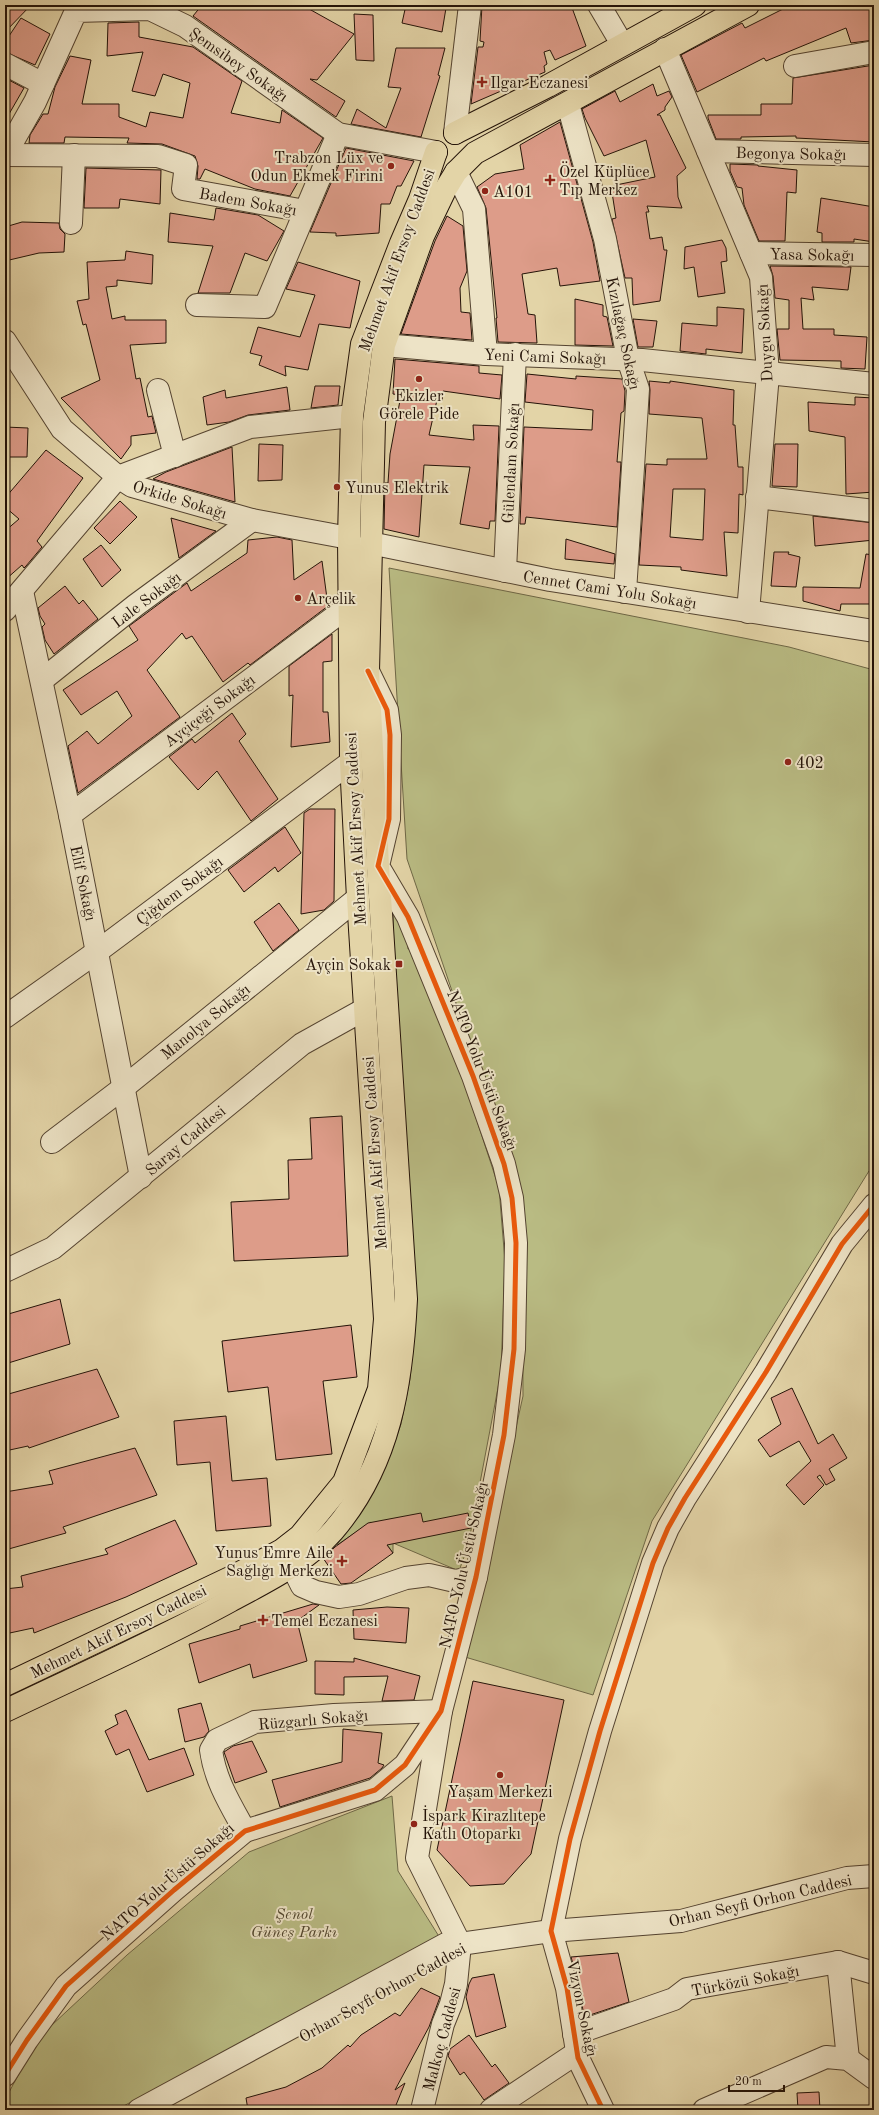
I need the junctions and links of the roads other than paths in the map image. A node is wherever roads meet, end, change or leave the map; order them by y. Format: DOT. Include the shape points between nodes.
graph roads {
  1 [pos="599,5"];
  2 [pos="695,5"];
  3 [pos="748,5"];
  4 [pos="464,6"];
  5 [pos="622,44"];
  6 [pos="665,49"];
  7 [pos="874,52"];
  8 [pos="5,64"];
  9 [pos="795,66"];
  10 [pos="43,84"];
  11 [pos="568,104"];
  12 [pos="455,133"];
  13 [pos="338,134"];
  14 [pos="708,151"];
  15 [pos="436,152"];
  16 [pos="475,153"];
  17 [pos="874,154"];
  18 [pos="5,155"];
  19 [pos="74,155"];
  20 [pos="456,172"];
  21 [pos="305,212"];
  22 [pos="71,223"];
  23 [pos="751,253"];
  24 [pos="874,254"];
  25 [pos="197,305"];
  26 [pos="5,341"];
  27 [pos="362,344"];
  28 [pos="384,345"];
  29 [pos="486,354"];
  30 [pos="515,354"];
  31 [pos="628,359"];
  32 [pos="768,374"];
  33 [pos="874,384"];
  34 [pos="158,390"];
  35 [pos="352,416"];
  36 [pos="374,422"];
  37 [pos="175,456"];
  38 [pos="118,477"];
  39 [pos="758,497"];
  40 [pos="874,511"];
  41 [pos="252,520"];
  42 [pos="349,538"];
  43 [pos="370,543"];
  44 [pos="505,571"];
  45 [pos="22,591"];
  46 [pos="625,592"];
  47 [pos="349,606"];
  48 [pos="5,609"];
  49 [pos="748,612"];
  50 [pos="874,631"];
  51 [pos="42,680"];
  52 [pos="351,762"];
  53 [pos="70,815"];
  54 [pos="368,866"];
  55 [pos="358,898"];
  56 [pos="98,951"];
  57 [pos="387,1002"];
  58 [pos="365,1008"];
  59 [pos="5,1016"];
  60 [pos="123,1088"];
  61 [pos="52,1142"];
  62 [pos="141,1177"];
  63 [pos="874,1205"];
  64 [pos="5,1270"];
  65 [pos="282,1550"];
  66 [pos="297,1564"];
  67 [pos="476,1577"];
  68 [pos="5,1685"];
  69 [pos="5,1711"];
  70 [pos="441,1711"];
  71 [pos="245,1831"];
  72 [pos="874,1876"];
  73 [pos="551,1931"];
  74 [pos="460,1944"];
  75 [pos="838,1962"];
  76 [pos="874,1973"];
  77 [pos="576,2043"];
  78 [pos="848,2059"];
  79 [pos="5,2075"];
  80 [pos="874,2078"];
  81 [pos="139,2110"];
  82 [pos="164,2110"];
  83 [pos="422,2110"];
  84 [pos="491,2110"];
  85 [pos="603,2110"];
  86 [pos="704,2110"];
  1 -- 5 [label="street"];
  2 -- 5 [label="main road"];
  3 -- 6 [label="main road"];
  4 -- 12 [label="street"];
  5 -- 12 [label="main road" via="548,86"];
  6 -- 11 [label="main road"];
  6 -- 14 [label="street, Duygu Sokağı"];
  7 -- 9 [label="street"];
  8 -- 10 [label="street"];
  10 -- 13 [label="street, Şemsibey Sokağı" via="76,11 150,9 185,26"];
  10 -- 18 [label="street, Şemsibey Sokağı"];
  11 -- 16 [label="main road"];
  11 -- 31 [label="street, Kızılağaç Sokağı" via="605,239"];
  12 -- 15 [label="main road" via="444,137"];
  12 -- 16 [label="main road" via="461,133 472,141"];
  13 -- 15 [label="street, Şemsibey Sokağı"];
  13 -- 21 [label="street"];
  14 -- 17 [label="street, Begonya Sokağı"];
  14 -- 23 [label="street, Duygu Sokağı"];
  15 -- 20 [label="main road" via="440,164 450,172"];
  15 -- 27 [label="main road, Mehmet Akif Ersoy Caddesi"];
  16 -- 20 [label="main road"];
  18 -- 19 [label="street, Badem Sokağı"];
  19 -- 21 [label="street, Badem Sokağı" via="158,156 186,165 183,189"];
  19 -- 22 [label="street"];
  20 -- 28 [label="main road, Mehmet Akif Ersoy Caddesi" via="423,236"];
  20 -- 29 [label="street" via="474,209"];
  21 -- 25 [label="street" via="265,307"];
  23 -- 24 [label="street, Yasa Sokağı"];
  23 -- 32 [label="street, Duygu Sokağı" via="761,276"];
  26 -- 38 [label="street, Orkide Sokağı" via="62,429"];
  27 -- 28 [label="main road"];
  27 -- 35 [label="main road, Mehmet Akif Ersoy Caddesi"];
  28 -- 29 [label="street, Yeni Cami Sokağı"];
  28 -- 36 [label="main road, Mehmet Akif Ersoy Caddesi"];
  29 -- 30 [label="street, Yeni Cami Sokağı"];
  30 -- 31 [label="street, Yeni Cami Sokağı"];
  30 -- 44 [label="street, Gülendam Sokağı"];
  31 -- 32 [label="street, Yeni Cami Sokağı"];
  31 -- 46 [label="street, Kızılağaç Sokağı" via="638,389"];
  32 -- 33 [label="street, Yeni Cami Sokağı"];
  32 -- 39 [label="street, Duygu Sokağı"];
  34 -- 37 [label="street"];
  35 -- 36 [label="main road"];
  35 -- 37 [label="street" via="250,427"];
  35 -- 42 [label="main road, Mehmet Akif Ersoy Caddesi"];
  36 -- 43 [label="main road, Mehmet Akif Ersoy Caddesi"];
  37 -- 38 [label="street"];
  38 -- 41 [label="street, Orkide Sokağı" via="132,486"];
  38 -- 45 [label="street"];
  39 -- 40 [label="street"];
  39 -- 49 [label="street, Duygu Sokağı"];
  41 -- 42 [label="street, Orkide Sokağı"];
  41 -- 51 [label="street, Lale Sokağı" via="136,605"];
  42 -- 43 [label="main road, Cennet Cami Yolu Sokağı"];
  42 -- 47 [label="main road, Mehmet Akif Ersoy Caddesi"];
  43 -- 44 [label="street, Cennet Cami Yolu Sokağı"];
  43 -- 54 [label="main road, Mehmet Akif Ersoy Caddesi"];
  44 -- 46 [label="street, Cennet Cami Yolu Sokağı"];
  45 -- 48 [label="street"];
  45 -- 51 [label="street, Elif Sokağı"];
  46 -- 49 [label="street, Cennet Cami Yolu Sokağı"];
  47 -- 52 [label="main road, Mehmet Akif Ersoy Caddesi"];
  47 -- 53 [label="street, Ayçiçeği Sokağı"];
  49 -- 50 [label="street, Cennet Cami Yolu Sokağı"];
  51 -- 53 [label="street, Elif Sokağı"];
  52 -- 54 [label="main road, Mehmet Akif Ersoy Caddesi"];
  52 -- 56 [label="street, Çiğdem Sokağı"];
  53 -- 56 [label="street, Elif Sokağı"];
  54 -- 55 [label="main road, Mehmet Akif Ersoy Caddesi"];
  54 -- 57 [label="main road, Mehmet Akif Ersoy Caddesi"];
  54 -- 67 [label="street, NATO Yolu Üstü Sokağı" via="408,916 470,1068 504,1164 512,1198 516,1243 514,1349 504,1435"];
  55 -- 58 [label="main road, Mehmet Akif Ersoy Caddesi"];
  55 -- 60 [label="street, Manolya Sokağı"];
  56 -- 59 [label="street, Çiğdem Sokağı"];
  56 -- 60 [label="street, Elif Sokağı"];
  57 -- 58 [label="main road"];
  57 -- 66 [label="main road, Mehmet Akif Ersoy Caddesi" via="406,1299 404,1354 396,1402 384,1441 360,1494 333,1531"];
  58 -- 62 [label="street, Saray Caddesi" via="302,1044"];
  58 -- 65 [label="main road, Mehmet Akif Ersoy Caddesi" via="385,1319 379,1389 344,1482 300,1536"];
  60 -- 61 [label="street, Manolya Sokağı"];
  60 -- 62 [label="street, Elif Sokağı"];
  62 -- 64 [label="street, Saray Caddesi" via="53,1248"];
  63 -- 73 [label="street" via="842,1244 766,1372 668,1528 653,1563 600,1731 570,1839"];
  65 -- 66 [label="main road"];
  65 -- 68 [label="main road, Mehmet Akif Ersoy Caddesi" via="234,1576"];
  66 -- 67 [label="street" via="297,1576 302,1586 339,1597 358,1594 406,1578 429,1575 455,1581"];
  66 -- 69 [label="main road, Mehmet Akif Ersoy Caddesi" via="184,1626"];
  67 -- 70 [label="street, NATO Yolu Üstü Sokağı"];
  70 -- 71 [label="street, NATO Yolu Üstü Sokağı" via="405,1765 375,1790"];
  70 -- 71 [label="street, Rüzgarlı Sokağı" via="334,1715 255,1722 220,1738 211,1750 213,1766"];
  70 -- 74 [label="street" via="417,1858"];
  71 -- 79 [label="street, NATO Yolu Üstü Sokağı" via="66,1986 26,2040"];
  72 -- 73 [label="street, Orhan Seyfi Orhon Caddesi" via="847,1878 681,1921"];
  73 -- 74 [label="street, Orhan Seyfi Orhon Caddesi"];
  73 -- 77 [label="street, Vizyon Sokağı" via="567,1988"];
  74 -- 81 [label="street" via="446,1944"];
  74 -- 82 [label="street, Orhan Seyfi Orhon Caddesi" via="452,1957"];
  74 -- 83 [label="street, Malkoç Caddesi" via="456,1984 443,2024"];
  75 -- 76 [label="street, Türközü Sokağı"];
  75 -- 77 [label="street, Türközü Sokağı" via="687,1989 674,1999"];
  75 -- 78 [label="street"];
  77 -- 84 [label="street, Türközü Sokağı"];
  77 -- 85 [label="street, Vizyon Sokağı" via="578,2058"];
  78 -- 80 [label="street"];
  78 -- 86 [label="street" via="826,2057"];
}
